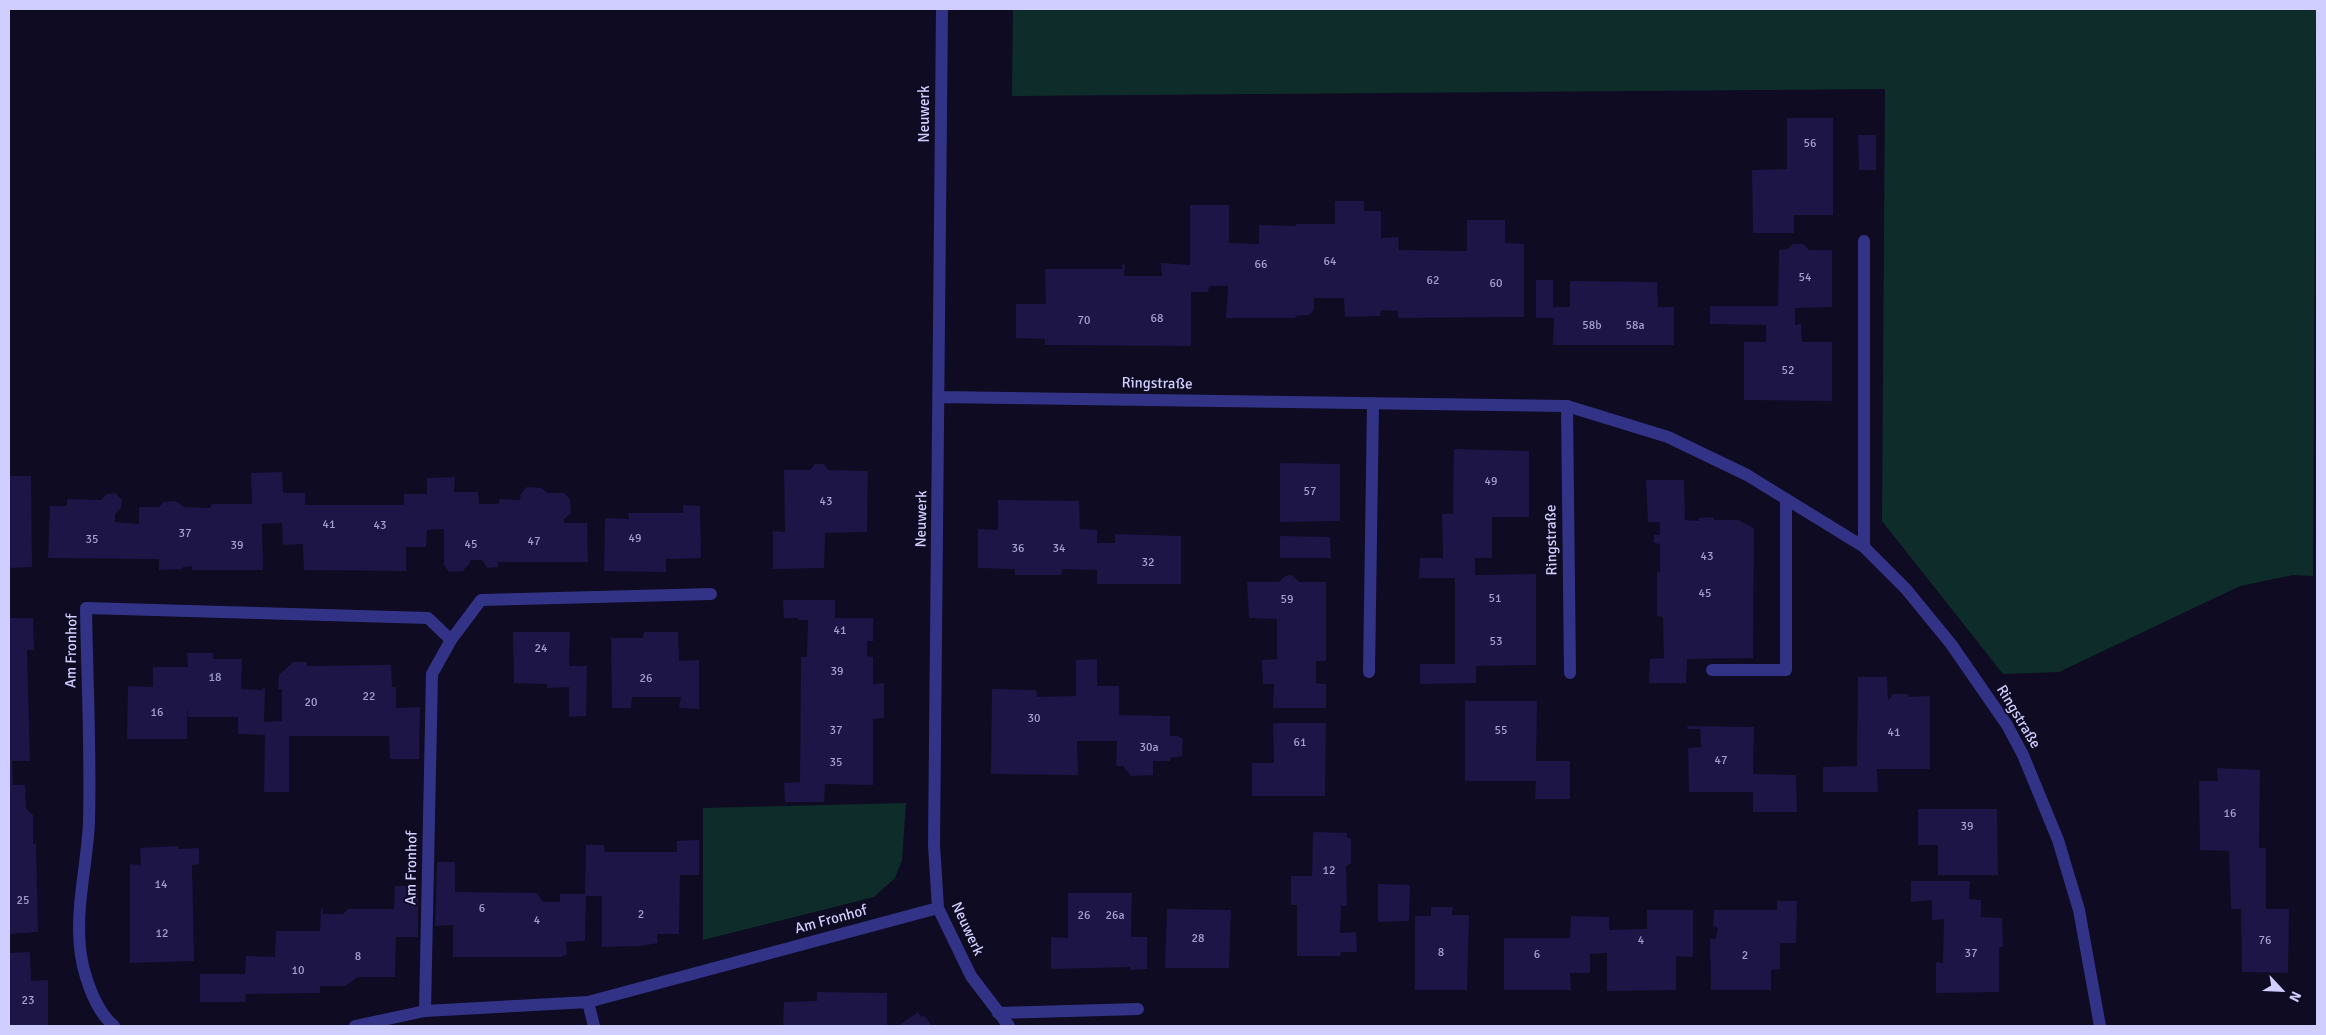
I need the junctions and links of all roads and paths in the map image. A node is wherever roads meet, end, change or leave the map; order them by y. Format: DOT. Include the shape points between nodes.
graph roads {
  1 [pos="942,9"];
  2 [pos="1864,242"];
  3 [pos="940,397"];
  4 [pos="1373,403"];
  5 [pos="1567,406"];
  6 [pos="1786,499"];
  7 [pos="1864,547"];
  8 [pos="711,594"];
  9 [pos="451,640"];
  10 [pos="1712,670"];
  11 [pos="1369,672"];
  12 [pos="1570,673"];
  13 [pos="938,908"];
  14 [pos="588,1002"];
  15 [pos="1138,1009"];
  16 [pos="425,1011"];
  17 [pos="998,1012"];
  18 [pos="374,1025"];
  19 [pos="114,1026"];
  20 [pos="355,1026"];
  21 [pos="594,1026"];
  22 [pos="1008,1026"];
  23 [pos="2100,1026"];
  1 -- 3 [label="street, Neuwerk"];
  2 -- 7 [label="street"];
  3 -- 4 [label="street, Ringstraße"];
  3 -- 13 [label="street, Neuwerk" via="934,844"];
  4 -- 5 [label="street, Ringstraße"];
  4 -- 11 [label="street"];
  5 -- 6 [label="street, Ringstraße" via="1668,437 1747,475"];
  5 -- 12 [label="street, Ringstraße"];
  6 -- 7 [label="street, Ringstraße"];
  6 -- 10 [label="street" via="1786,670"];
  7 -- 23 [label="street, Ringstraße" via="1906,589 1951,644 2007,725 2023,755 2058,840 2076,901"];
  8 -- 9 [label="street, Am Fronhof" via="481,600"];
  9 -- 16 [label="street, Am Fronhof" via="432,674"];
  9 -- 19 [label="street, Am Fronhof" via="428,618 86,608 89,823 78,924 83,966 93,995"];
  13 -- 14 [label="street, Am Fronhof"];
  13 -- 17 [label="street, Neuwerk" via="971,976"];
  14 -- 16 [label="street, Am Fronhof"];
  14 -- 21 [label="street"];
  15 -- 17 [label="street"];
  16 -- 18 [label="street, Am Fronhof"];
  17 -- 22 [label="street, Neuwerk"];
  18 -- 20 [label="street, Am Fronhof"];
}
